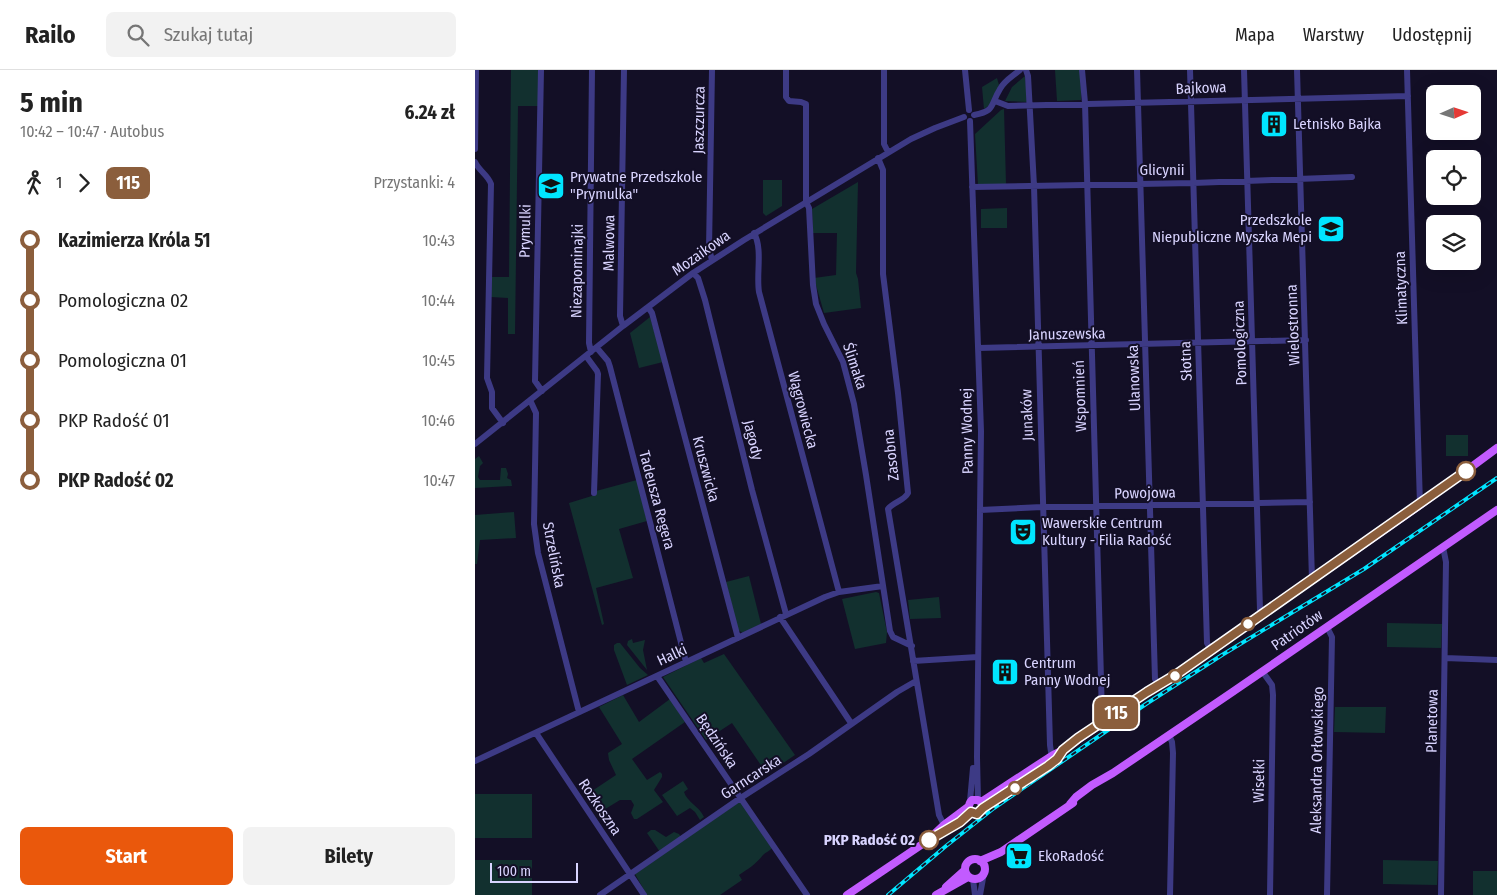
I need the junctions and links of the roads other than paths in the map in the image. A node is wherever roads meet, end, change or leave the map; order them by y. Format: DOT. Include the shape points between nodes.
graph roads {
  1 [pos="476,70"];
  2 [pos="541,70"];
  3 [pos="592,70"];
  4 [pos="624,70"];
  5 [pos="712,70"];
  6 [pos="786,70"];
  7 [pos="884,70"];
  8 [pos="965,70"];
  9 [pos="1020,70"];
  10 [pos="1026,70"];
  11 [pos="1082,70"];
  12 [pos="1137,70"];
  13 [pos="1190,70"];
  14 [pos="1244,70"];
  15 [pos="1297,70"];
  16 [pos="1407,70"];
  17 [pos="1408,96"];
  18 [pos="1246,99"];
  19 [pos="1298,99"];
  20 [pos="995,101"];
  21 [pos="1191,101"];
  22 [pos="1138,102"];
  23 [pos="1085,103"];
  24 [pos="1030,105"];
  25 [pos="971,116"];
  26 [pos="475,149"];
  27 [pos="888,152"];
  28 [pos="878,158"];
  29 [pos="475,162"];
  30 [pos="1352,176"];
  31 [pos="1300,178"];
  32 [pos="1248,181"];
  33 [pos="1193,182"];
  34 [pos="1141,183"];
  35 [pos="1087,185"];
  36 [pos="1034,186"];
  37 [pos="972,187"];
  38 [pos="806,202"];
  39 [pos="754,233"];
  40 [pos="713,260"];
  41 [pos="693,273"];
  42 [pos="648,307"];
  43 [pos="623,326"];
  44 [pos="1306,340"];
  45 [pos="1252,342"];
  46 [pos="1198,343"];
  47 [pos="1145,345"];
  48 [pos="1091,346"];
  49 [pos="978,348"];
  50 [pos="1038,348"];
  51 [pos="591,352"];
  52 [pos="542,391"];
  53 [pos="531,400"];
  54 [pos="503,423"];
  55 [pos="475,444"];
  56 [pos="1496,452"];
  57 [pos="594,493"];
  58 [pos="1310,502"];
  59 [pos="1257,504"];
  60 [pos="1150,505"];
  61 [pos="1203,505"];
  62 [pos="1420,505"];
  63 [pos="1096,506"];
  64 [pos="1042,508"];
  65 [pos="981,510"];
  66 [pos="1497,510"];
  67 [pos="1443,547"];
  68 [pos="1312,580"];
  69 [pos="883,586"];
  70 [pos="839,592"];
  71 [pos="1262,615"];
  72 [pos="783,616"];
  73 [pos="1327,627"];
  74 [pos="737,638"];
  75 [pos="911,646"];
  76 [pos="1211,650"];
  77 [pos="978,657"];
  78 [pos="1445,658"];
  79 [pos="1497,660"];
  80 [pos="913,661"];
  81 [pos="686,662"];
  82 [pos="1263,671"];
  83 [pos="657,676"];
  84 [pos="916,681"];
  85 [pos="1159,685"];
  86 [pos="579,712"];
  87 [pos="1105,720"];
  88 [pos="851,723"];
  89 [pos="535,733"];
  90 [pos="1169,736"];
  91 [pos="1055,757"];
  92 [pos="475,761"];
  93 [pos="741,798"];
  94 [pos="975,805"];
  95 [pos="944,825"];
  96 [pos="933,837"];
  97 [pos="1001,852"];
  98 [pos="980,861"];
  99 [pos="984,871"];
  100 [pos="630,874"];
  101 [pos="969,875"];
  102 [pos="939,893"];
  103 [pos="600,895"];
  104 [pos="644,895"];
  105 [pos="807,895"];
  106 [pos="847,895"];
  107 [pos="975,895"];
  108 [pos="981,895"];
  109 [pos="1170,895"];
  110 [pos="1270,895"];
  111 [pos="1327,895"];
  112 [pos="1441,895"];
  1 -- 26 [label="street"];
  2 -- 52 [label="street, Prymulki" via="535,381"];
  3 -- 51 [label="street, Niezapominajki"];
  4 -- 43 [label="street, Malwowa" via="620,316"];
  5 -- 40 [label="street, Jaszczurcza" via="709,249"];
  6 -- 38 [label="street, Ślimaka" via="785,97 789,101 806,104"];
  7 -- 27 [label="street" via="884,144"];
  8 -- 25 [label="street, Panny Wodnej"];
  9 -- 20 [label="street" via="1000,89"];
  10 -- 24 [label="street, Junaków"];
  11 -- 23 [label="street, Wspomnień"];
  12 -- 22 [label="street, Ulanowska"];
  13 -- 21 [label="street, Słotna"];
  14 -- 18 [label="street, Pomologiczna"];
  15 -- 19 [label="street, Wielostronna"];
  16 -- 17 [label="street, Klimatyczna"];
  17 -- 19 [label="street, Bajkowa"];
  17 -- 62 [label="street, Klimatyczna"];
  18 -- 19 [label="street, Bajkowa"];
  18 -- 21 [label="street, Bajkowa"];
  18 -- 32 [label="street, Pomologiczna"];
  19 -- 31 [label="street, Wielostronna"];
  20 -- 24 [label="street, Bajkowa" via="1008,106"];
  20 -- 25 [label="street" via="987,112"];
  21 -- 22 [label="street, Bajkowa"];
  21 -- 33 [label="street, Słotna"];
  22 -- 23 [label="street, Bajkowa"];
  22 -- 34 [label="street, Ulanowska"];
  23 -- 24 [label="street, Bajkowa"];
  23 -- 35 [label="street, Wspomnień"];
  24 -- 36 [label="street, Junaków"];
  25 -- 27 [label="street, Mozaikowa" via="965,112 964,117"];
  25 -- 37 [label="street, Panny Wodnej"];
  27 -- 28 [label="street, Mozaikowa"];
  28 -- 38 [label="street, Mozaikowa"];
  28 -- 75 [label="street, Zasobna" via="883,170 883,274 908,494 888,509"];
  29 -- 54 [label="street" via="491,184 487,378 492,392 492,408"];
  30 -- 31 [label="street, Glicynii"];
  31 -- 32 [label="street, Glicynii"];
  31 -- 44 [label="street, Wielostronna"];
  32 -- 33 [label="street, Glicynii"];
  32 -- 45 [label="street, Pomologiczna"];
  33 -- 34 [label="street, Glicynii"];
  33 -- 46 [label="street, Słotna"];
  34 -- 35 [label="street, Glicynii"];
  34 -- 47 [label="street, Ulanowska"];
  35 -- 36 [label="street, Glicynii"];
  35 -- 48 [label="street, Wspomnień"];
  36 -- 37 [label="street, Glicynii"];
  36 -- 50 [label="street, Junaków"];
  37 -- 49 [label="street, Panny Wodnej"];
  38 -- 39 [label="street, Mozaikowa"];
  38 -- 69 [label="street, Ślimaka" via="813,285 822,318 843,362 853,404"];
  39 -- 40 [label="street, Mozaikowa"];
  39 -- 70 [label="street, Wągrowiecka" via="759,244 759,292"];
  40 -- 41 [label="street, Mozaikowa"];
  41 -- 42 [label="street, Mozaikowa"];
  41 -- 72 [label="street, Jagody" via="698,278 705,300"];
  42 -- 43 [label="street, Mozaikowa"];
  42 -- 74 [label="street, Kruszwicka" via="653,313"];
  43 -- 51 [label="street, Mozaikowa"];
  44 -- 45 [label="street, Januszewska"];
  44 -- 58 [label="street, Wielostronna"];
  45 -- 46 [label="street, Januszewska"];
  45 -- 59 [label="street, Pomologiczna"];
  46 -- 47 [label="street, Januszewska"];
  46 -- 61 [label="street, Słotna"];
  47 -- 48 [label="street, Januszewska"];
  47 -- 60 [label="street, Ulanowska"];
  48 -- 50 [label="street, Januszewska"];
  48 -- 63 [label="street, Wspomnień"];
  49 -- 50 [label="street, Januszewska"];
  49 -- 65 [label="street, Panny Wodnej"];
  50 -- 64 [label="street, Junaków"];
  51 -- 52 [label="street, Mozaikowa"];
  51 -- 57 [label="street" via="598,374"];
  51 -- 81 [label="street, Tadeusza Regera" via="608,361 610,367"];
  52 -- 53 [label="street, Mozaikowa"];
  53 -- 54 [label="street, Mozaikowa"];
  53 -- 86 [label="street, Strzelińska" via="536,412 535,536"];
  54 -- 55 [label="street, Mozaikowa"];
  56 -- 62 [label="main road"];
  58 -- 59 [label="street, Powojowa"];
  58 -- 68 [label="street, Wielostronna"];
  59 -- 61 [label="street, Powojowa"];
  59 -- 71 [label="street, Pomologiczna"];
  60 -- 61 [label="street, Powojowa"];
  60 -- 63 [label="street, Powojowa"];
  60 -- 85 [label="street, Ulanowska" via="1155,679"];
  61 -- 76 [label="street, Słotna" via="1207,643"];
  62 -- 68 [label="main road"];
  63 -- 64 [label="street, Powojowa"];
  63 -- 87 [label="street, Wspomnień" via="1102,715"];
  64 -- 65 [label="street, Powojowa"];
  64 -- 91 [label="street, Junaków" via="1050,745"];
  65 -- 77 [label="street, Panny Wodnej"];
  66 -- 67 [label="main road, Patriotów"];
  67 -- 73 [label="main road, Patriotów"];
  67 -- 78 [label="street, Planetowa" via="1446,562"];
  68 -- 71 [label="main road"];
  69 -- 70 [label="street, Halki"];
  69 -- 75 [label="street, Ślimaka" via="891,635"];
  70 -- 72 [label="street, Halki"];
  71 -- 76 [label="main road"];
  72 -- 74 [label="street, Halki"];
  72 -- 88 [label="street, Jagody"];
  73 -- 82 [label="main road, Patriotów"];
  73 -- 111 [label="street, Aleksandra Orłowskiego" via="1331,637"];
  74 -- 81 [label="street, Halki"];
  75 -- 80 [label="street, Zasobna"];
  76 -- 85 [label="main road"];
  77 -- 80 [label="street"];
  77 -- 94 [label="street, Panny Wodnej"];
  78 -- 79 [label="street"];
  78 -- 112 [label="street, Planetowa"];
  80 -- 84 [label="street, Zasobna"];
  81 -- 83 [label="street, Halki"];
  82 -- 90 [label="main road, Patriotów"];
  82 -- 110 [label="street, Wisełki" via="1272,689"];
  83 -- 86 [label="street, Halki"];
  83 -- 93 [label="street, Będzińska"];
  84 -- 88 [label="street, Garncarska"];
  84 -- 95 [label="street, Zasobna" via="939,815"];
  85 -- 87 [label="main road"];
  86 -- 89 [label="street, Halki"];
  87 -- 91 [label="main road"];
  88 -- 93 [label="street, Garncarska"];
  89 -- 92 [label="street, Halki"];
  89 -- 100 [label="street, Rozkoszna"];
  90 -- 97 [label="main road, Patriotów"];
  90 -- 109 [label="street" via="1173,753"];
  91 -- 94 [label="main road"];
  93 -- 100 [label="street, Garncarska"];
  93 -- 105 [label="street, Będzińska"];
  94 -- 95 [label="main road"];
  94 -- 96 [label="main road" via="960,822"];
  95 -- 96 [label="main road"];
  96 -- 106 [label="main road"];
  97 -- 98 [label="main road, Patriotów"];
  97 -- 99 [label="main road, Patriotów"];
  98 -- 99 [label="main road"];
  98 -- 101 [label="main road" via="966,864"];
  99 -- 101 [label="main road" via="980,878"];
  99 -- 108 [label="street"];
  100 -- 103 [label="street, Garncarska"];
  100 -- 104 [label="street, Rozkoszna"];
  101 -- 102 [label="main road"];
  101 -- 107 [label="street"];
}
